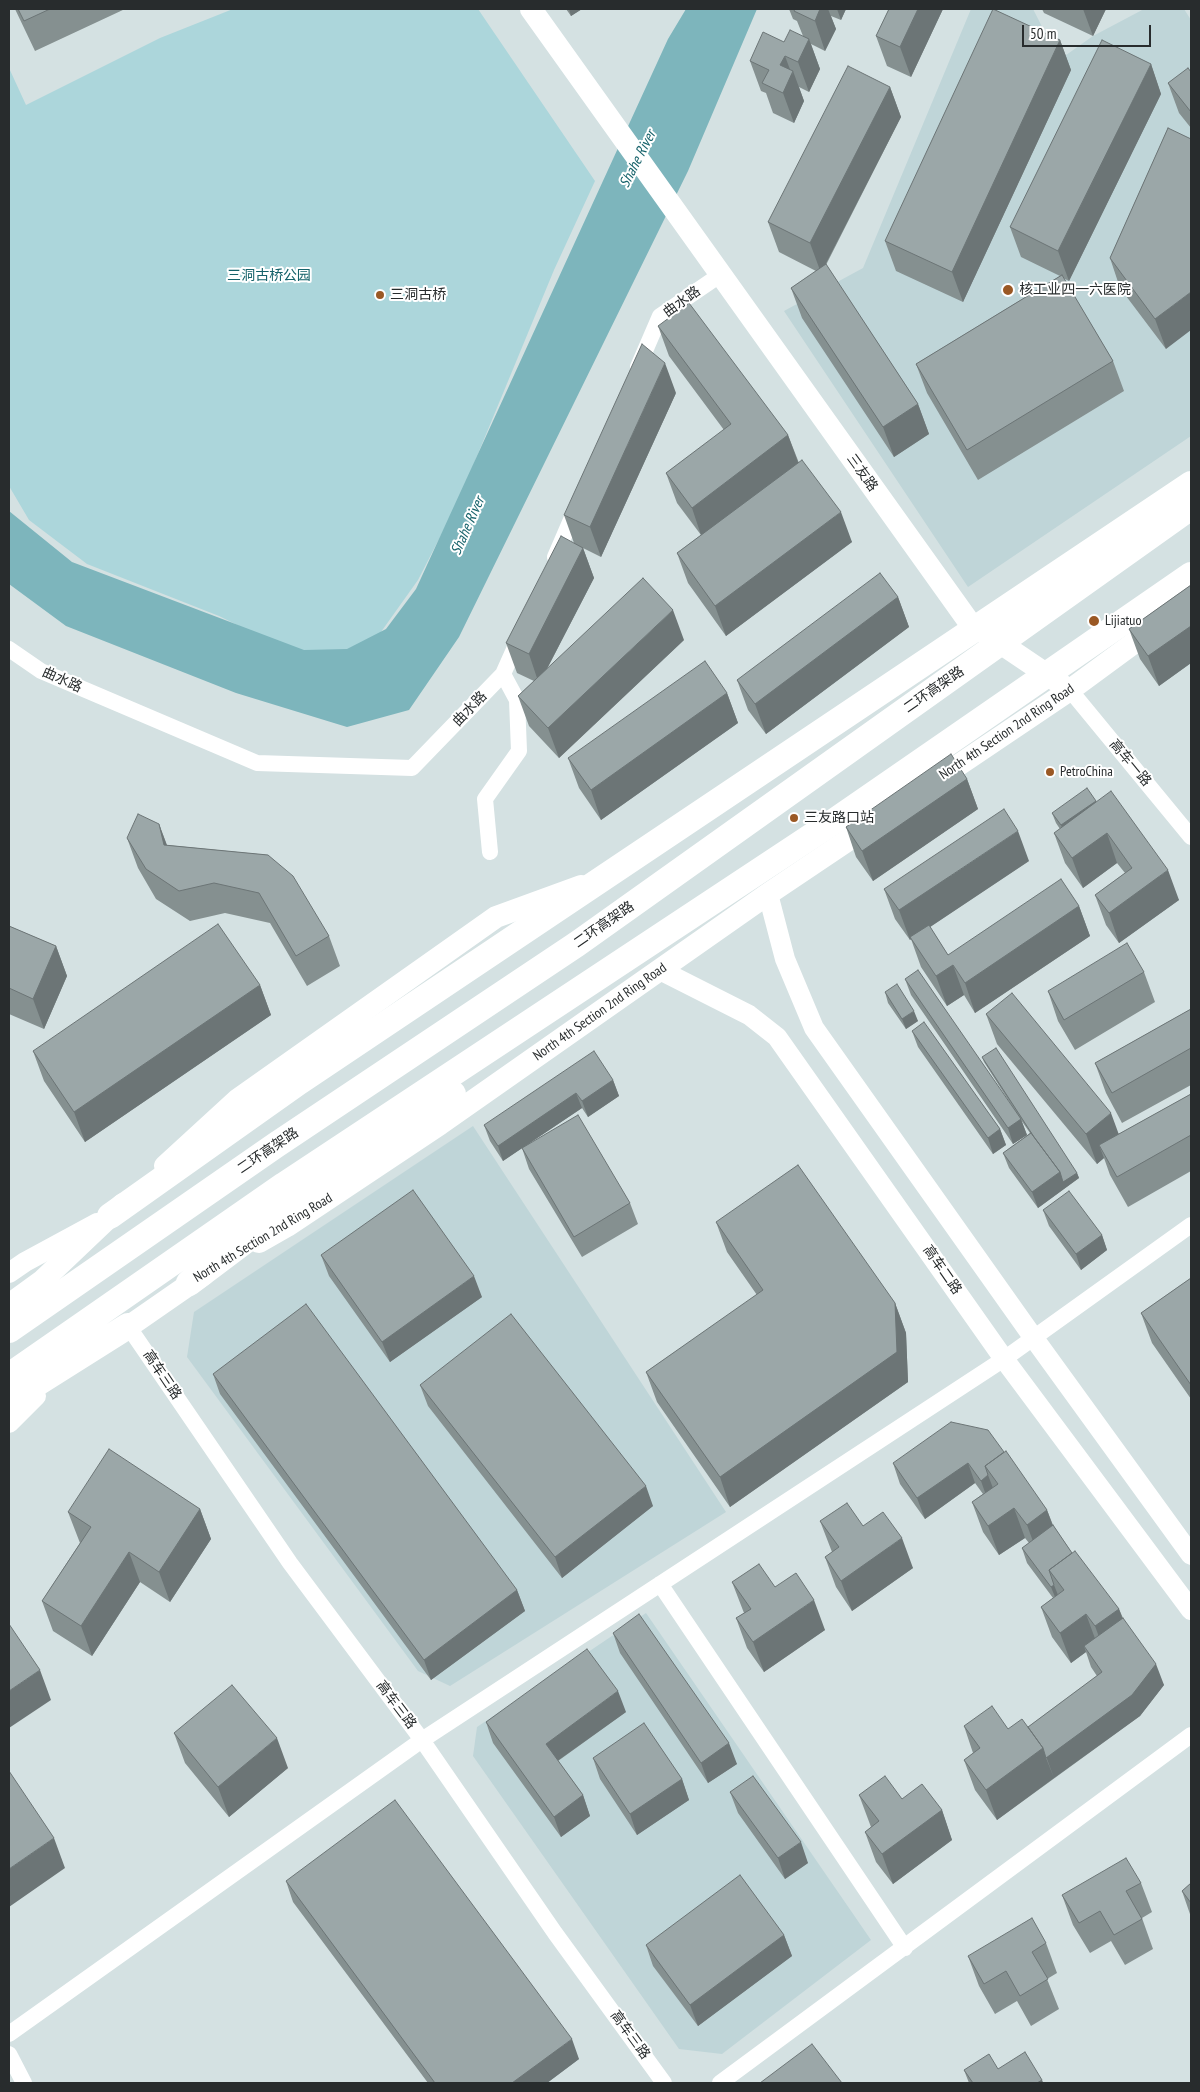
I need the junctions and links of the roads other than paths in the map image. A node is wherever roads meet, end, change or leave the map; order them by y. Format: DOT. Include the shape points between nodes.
graph roads {
  1 [pos="531,9"];
  2 [pos="720,275"];
  3 [pos="633,379"];
  4 [pos="1191,470"];
  5 [pos="1191,484"];
  6 [pos="582,495"];
  7 [pos="1191,507"];
  8 [pos="550,567"];
  9 [pos="1191,575"];
  10 [pos="1156,600"];
  11 [pos="1191,601"];
  12 [pos="527,620"];
  13 [pos="969,622"];
  14 [pos="9,649"];
  15 [pos="503,674"];
  16 [pos="1070,690"];
  17 [pos="913,796"];
  18 [pos="889,812"];
  19 [pos="1191,837"];
  20 [pos="490,852"];
  21 [pos="768,894"];
  22 [pos="660,970"];
  23 [pos="110,1216"];
  24 [pos="1191,1225"];
  25 [pos="9,1273"];
  26 [pos="189,1283"];
  27 [pos="9,1305"];
  28 [pos="128,1326"];
  29 [pos="9,1330"];
  30 [pos="1033,1337"];
  31 [pos="1004,1359"];
  32 [pos="9,1376"];
  33 [pos="36,1396"];
  34 [pos="9,1401"];
  35 [pos="9,1414"];
  36 [pos="9,1423"];
  37 [pos="1191,1555"];
  38 [pos="660,1584"];
  39 [pos="1191,1610"];
  40 [pos="1191,1735"];
  41 [pos="422,1740"];
  42 [pos="905,1948"];
  43 [pos="9,2034"];
  44 [pos="9,2054"];
  45 [pos="24,2083"];
  46 [pos="664,2083"];
  47 [pos="720,2083"];
  1 -- 2 [label="main road, 三友路"];
  2 -- 3 [label="street, 曲水路" via="660,316"];
  2 -- 13 [label="main road, 三友路"];
  4 -- 13 [label="main road"];
  5 -- 23 [label="highway" via="298,1082"];
  6 -- 8 [label="street"];
  7 -- 29 [label="highway, 二环高架路" via="577,944"];
  9 -- 10 [label="highway"];
  10 -- 26 [label="highway" via="1116,640 457,1091 278,1216"];
  10 -- 32 [label="highway" via="836,820 284,1185"];
  11 -- 16 [label="main road, North 4th Section 2nd Ring Road"];
  12 -- 15 [label="street, 曲水路"];
  13 -- 16 [label="main road, 三友路"];
  13 -- 23 [label="main road" via="589,883 496,917 237,1100"];
  14 -- 15 [label="street, 曲水路" via="41,671 257,763 412,768"];
  15 -- 20 [label="street" via="517,700 519,751 485,799"];
  16 -- 17 [label="main road, North 4th Section 2nd Ring Road"];
  16 -- 19 [label="street, 高车一路"];
  18 -- 21 [label="main road, North 4th Section 2nd Ring Road"];
  21 -- 22 [label="main road, North 4th Section 2nd Ring Road"];
  21 -- 30 [label="street" via="785,959 814,1028"];
  22 -- 26 [label="main road, North 4th Section 2nd Ring Road" via="432,1130 287,1226"];
  22 -- 31 [label="street, 高车二路" via="749,1015 777,1037"];
  23 -- 25 [label="street"];
  23 -- 27 [label="main road" via="42,1281"];
  24 -- 30 [label="street"];
  26 -- 28 [label="main road, North 4th Section 2nd Ring Road"];
  28 -- 33 [label="main road, North 4th Section 2nd Ring Road"];
  28 -- 34 [label="highway"];
  28 -- 41 [label="street, 高车三路" via="290,1562"];
  30 -- 31 [label="street"];
  30 -- 37 [label="street"];
  31 -- 38 [label="street"];
  31 -- 39 [label="street, 高车二路"];
  33 -- 35 [label="main road"];
  33 -- 36 [label="street, North 4th Section 2nd Ring Road"];
  38 -- 41 [label="street"];
  38 -- 42 [label="street"];
  40 -- 42 [label="street"];
  41 -- 43 [label="street"];
  41 -- 46 [label="street, 高车三路"];
  42 -- 47 [label="street"];
  44 -- 45 [label="street"];
}
